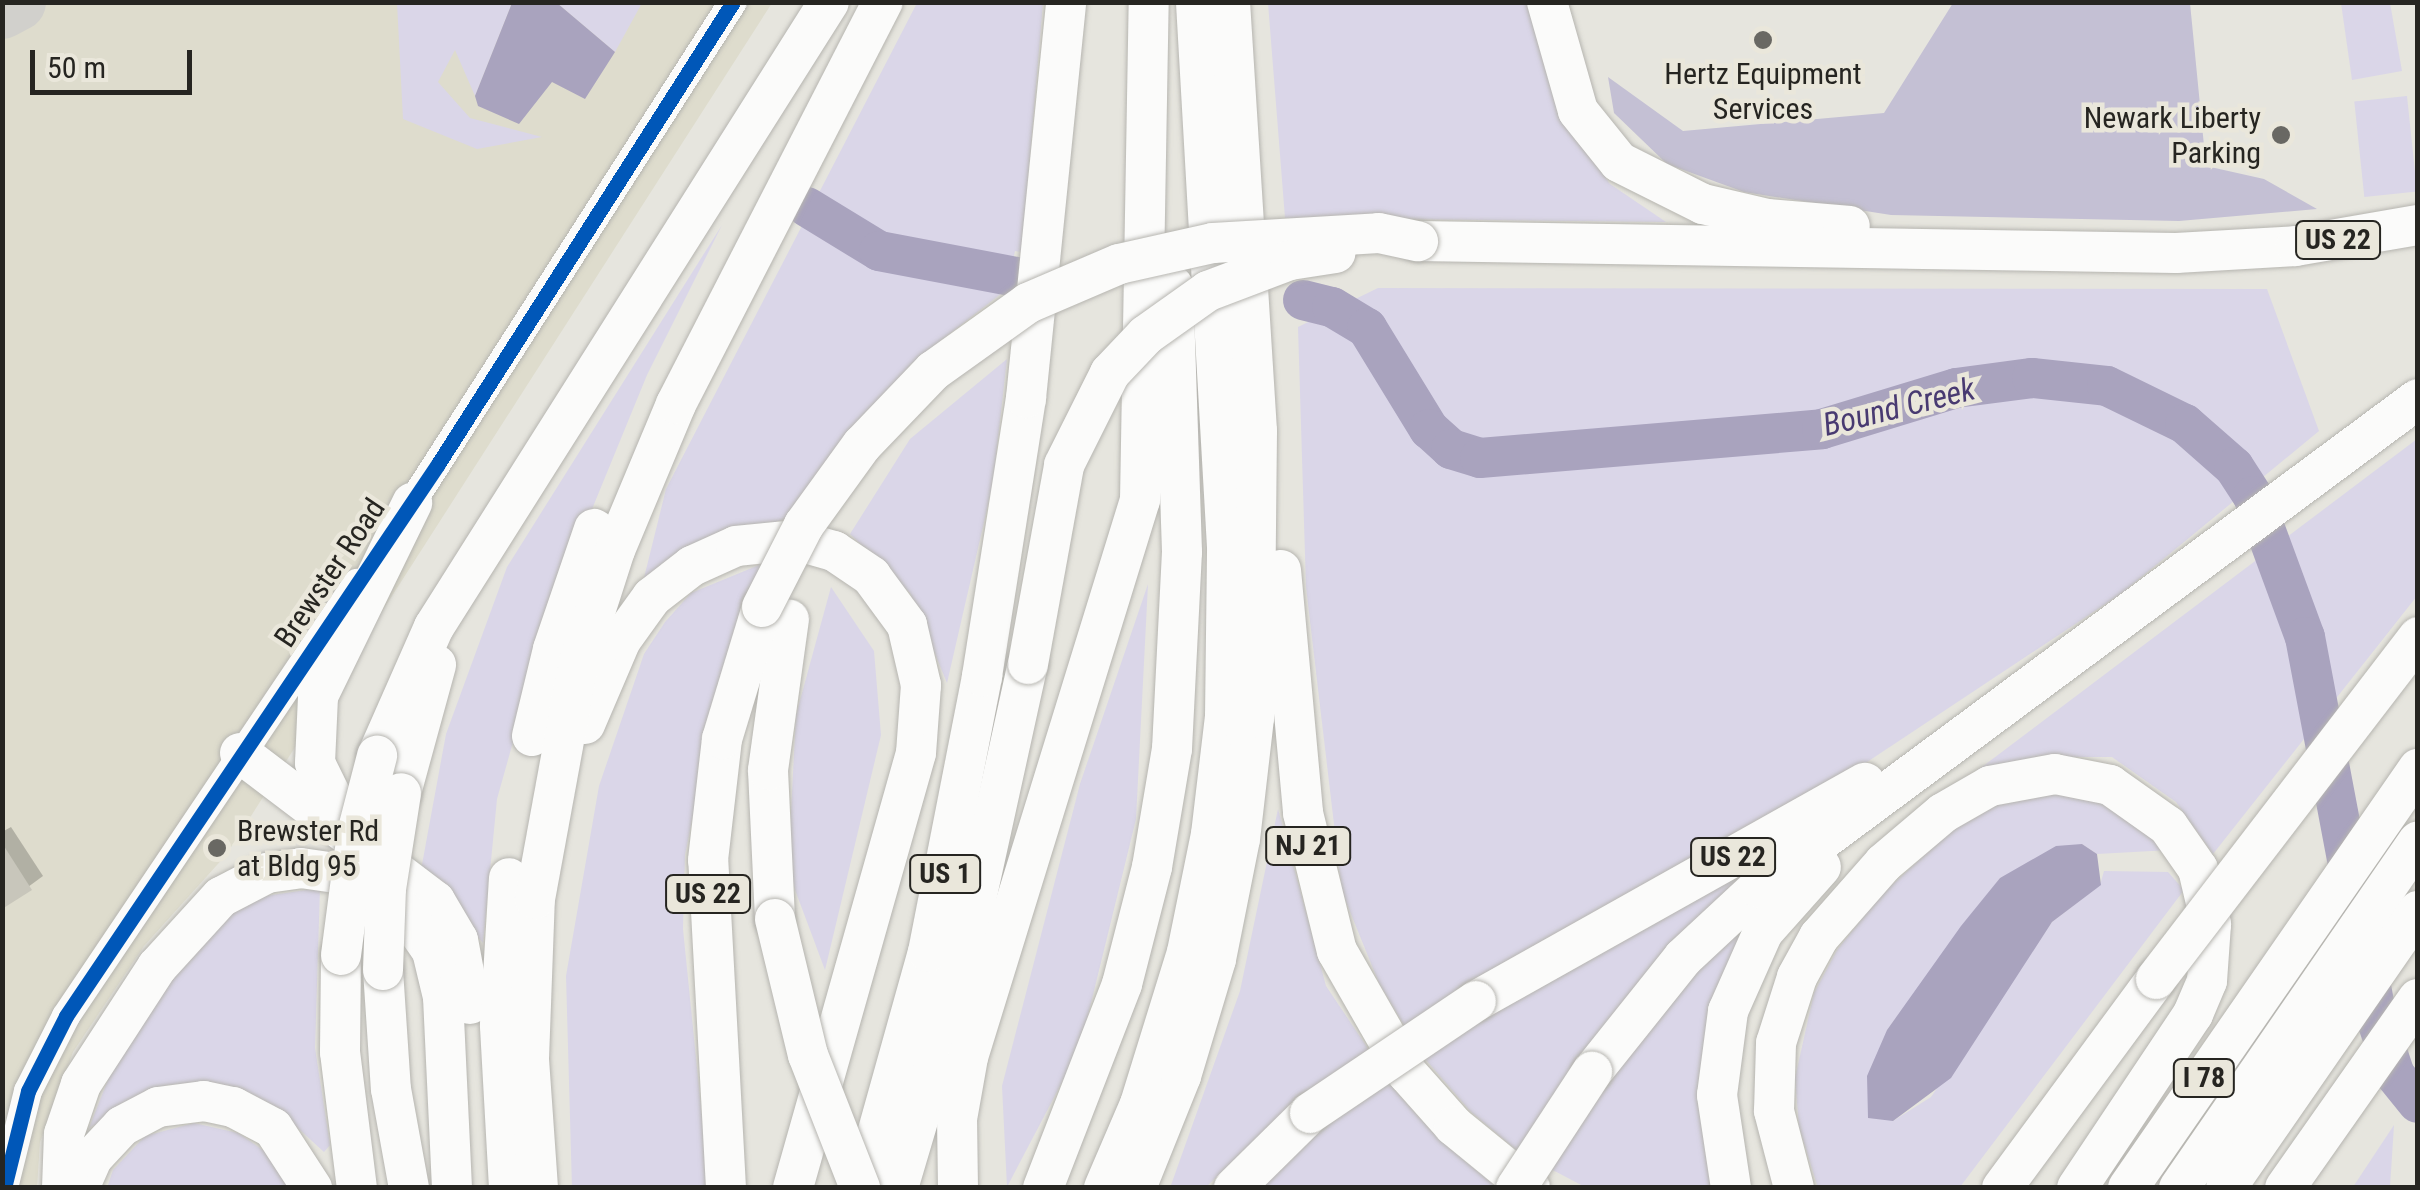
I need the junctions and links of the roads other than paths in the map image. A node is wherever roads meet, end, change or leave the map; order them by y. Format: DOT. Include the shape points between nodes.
graph roads {
  1 [pos="733,2"];
  2 [pos="829,2"];
  3 [pos="884,2"];
  4 [pos="1066,2"];
  5 [pos="1122,2"];
  6 [pos="1148,2"];
  7 [pos="1157,2"];
  8 [pos="1196,2"];
  9 [pos="1230,2"];
  10 [pos="1547,2"];
  11 [pos="854,58"];
  12 [pos="2418,225"];
  13 [pos="1418,241"];
  14 [pos="1976,254"];
  15 [pos="2418,400"];
  16 [pos="1257,432"];
  17 [pos="412,503"];
  18 [pos="508,507"];
  19 [pos="1002,555"];
  20 [pos="776,613"];
  21 [pos="2418,638"];
  22 [pos="1992,718"];
  23 [pos="1068,731"];
  24 [pos="240,753"];
  25 [pos="2418,769"];
  26 [pos="1885,795"];
  27 [pos="2418,841"];
  28 [pos="364,846"];
  29 [pos="539,860"];
  30 [pos="2418,911"];
  31 [pos="995,963"];
  32 [pos="2418,999"];
  33 [pos="2418,1026"];
  34 [pos="2310,1176"];
  35 [pos="4,1188"];
  36 [pos="62,1188"];
  37 [pos="80,1188"];
  38 [pos="312,1188"];
  39 [pos="358,1188"];
  40 [pos="408,1188"];
  41 [pos="452,1188"];
  42 [pos="477,1188"];
  43 [pos="509,1188"];
  44 [pos="538,1188"];
  45 [pos="726,1188"];
  46 [pos="792,1188"];
  47 [pos="812,1188"];
  48 [pos="861,1188"];
  49 [pos="898,1188"];
  50 [pos="958,1188"];
  51 [pos="980,1188"];
  52 [pos="1043,1188"];
  53 [pos="1104,1188"];
  54 [pos="1136,1188"];
  55 [pos="1234,1188"];
  56 [pos="1516,1188"];
  57 [pos="1530,1188"];
  58 [pos="1731,1188"];
  59 [pos="1794,1188"];
  60 [pos="2002,1188"];
  61 [pos="2077,1188"];
  62 [pos="2128,1188"];
  63 [pos="2180,1188"];
  64 [pos="2226,1188"];
  1 -- 17 [label="street, Brewster Road"];
  2 -- 18 [label="highway"];
  3 -- 11 [label="highway"];
  4 -- 19 [label="highway, US 1" via="1036,319"];
  5 -- 23 [label="highway" via="1127,447 1104,595"];
  6 -- 23 [label="highway" via="1143,480 1134,533"];
  7 -- 52 [label="highway" via="1181,473 1174,730 1133,945 1097,1062"];
  8 -- 53 [label="highway" via="1228,573 1223,736 1188,952 1140,1104"];
  9 -- 16 [label="highway"];
  10 -- 14 [label="highway" via="1583,122 1640,176 1745,214 1882,228"];
  11 -- 29 [label="highway" via="710,331 630,513 568,704"];
  11 -- 43 [label="highway" via="819,99 662,378 562,619 528,760 506,910 500,1026"];
  12 -- 14 [label="highway, US 22" via="2257,249"];
  13 -- 14 [label="highway, US 22"];
  13 -- 20 [label="highway, US 22, bridge" via="1379,233 1280,234 1119,264 995,324 896,407 830,510"];
  13 -- 49 [label="highway, bridge" via="1290,260 1240,277 1176,311 1121,359 1083,417 1064,465 955,995"];
  15 -- 22 [label="highway, US 22"];
  16 -- 54 [label="highway" via="1256,676 1240,839 1194,1038"];
  16 -- 57 [label="highway, NJ 21" via="1280,554 1305,828 1330,933 1366,1010 1407,1072 1454,1126"];
  17 -- 24 [label="street, Brewster Road"];
  17 -- 28 [label="highway" via="328,668 315,710 318,777"];
  18 -- 39 [label="highway, bridge" via="414,664 357,833 340,955 340,1052"];
  18 -- 40 [label="highway, bridge" via="446,639 401,793 386,889 383,970 391,1089"];
  19 -- 47 [label="highway"];
  19 -- 48 [label="highway, US 1" via="928,952"];
  20 -- 45 [label="highway, US 22" via="722,739 708,860"];
  20 -- 48 [label="highway, bridge" via="768,770 775,919 808,1055"];
  21 -- 60 [label="highway, bridge"];
  22 -- 26 [label="highway"];
  22 -- 55 [label="highway, US 22, bridge" via="1476,1001 1310,1112"];
  23 -- 31 [label="highway"];
  24 -- 28 [label="highway"];
  24 -- 35 [label="street, Brewster Road" via="37,1070"];
  25 -- 62 [label="highway, I 78"];
  26 -- 56 [label="highway, bridge" via="1718,923 1592,1072"];
  26 -- 58 [label="highway" via="1874,822 1784,904 1739,978 1718,1070 1719,1135"];
  27 -- 63 [label="highway, I 78"];
  28 -- 42 [label="highway" via="434,900 463,953"];
  29 -- 44 [label="highway" via="528,1005"];
  29 -- 46 [label="highway" via="613,656 642,610 678,576 736,546 794,540 846,558 892,600 919,668 920,736"];
  30 -- 64 [label="highway, I 78"];
  31 -- 50 [label="highway" via="959,1098"];
  31 -- 51 [label="highway" via="977,1088"];
  32 -- 34 [label="highway"];
  33 -- 34 [label="highway"];
  36 -- 41 [label="highway" via="64,1134 81,1084 156,967 221,897 267,873 301,868 349,874 380,891 406,912 432,951 443,997"];
  37 -- 38 [label="highway" via="93,1157 122,1126 158,1107 204,1101 233,1106 273,1128"];
  59 -- 61 [label="highway" via="1774,1112 1776,1043 1797,977 1820,937 1875,872 1943,814 1990,786 2055,774 2110,785 2168,826 2198,869 2212,924 2209,971 2193,1014"];
}
